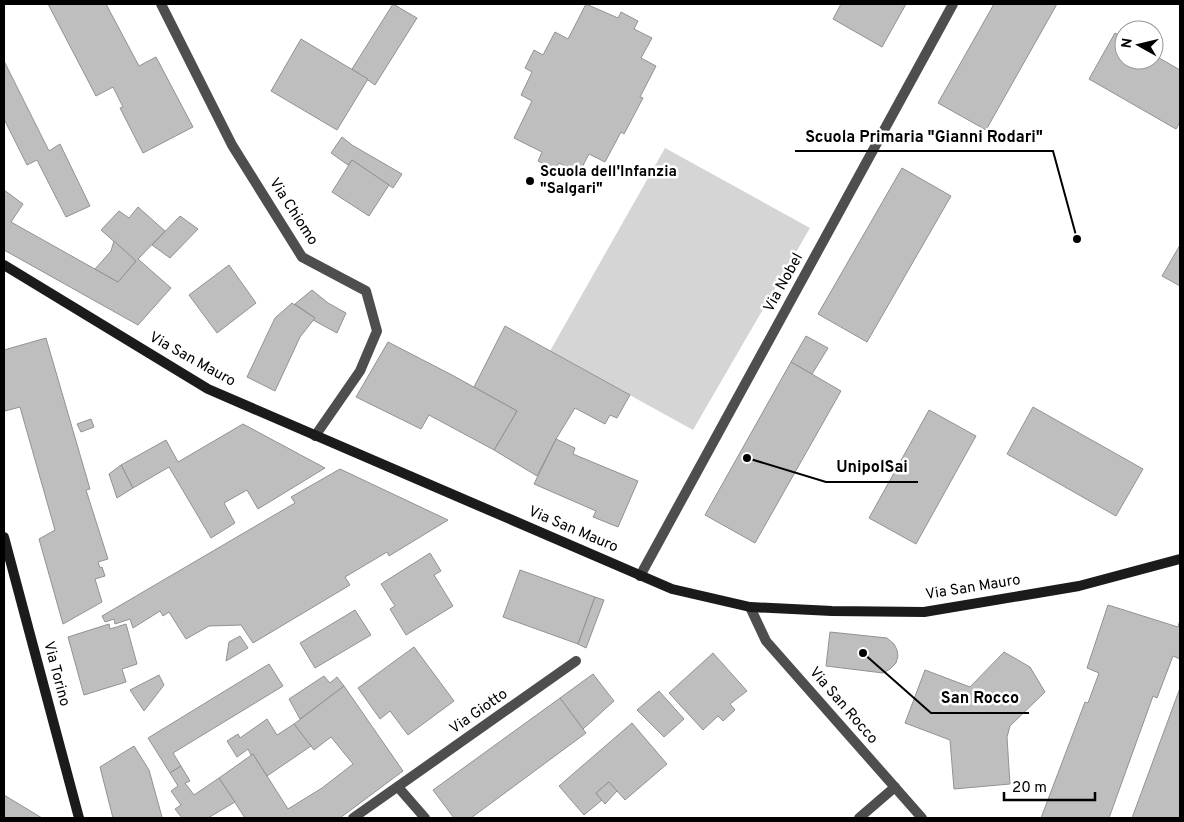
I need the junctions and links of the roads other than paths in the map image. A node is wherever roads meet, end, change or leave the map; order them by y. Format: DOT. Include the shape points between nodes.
graph roads {
  1 [pos="161,4"];
  2 [pos="953,4"];
  3 [pos="4,265"];
  4 [pos="315,436"];
  5 [pos="4,537"];
  6 [pos="1180,558"];
  7 [pos="640,576"];
  8 [pos="750,608"];
  9 [pos="576,662"];
  10 [pos="398,787"];
  11 [pos="895,787"];
  12 [pos="79,818"];
  13 [pos="353,818"];
  14 [pos="426,818"];
  15 [pos="860,818"];
  16 [pos="922,818"];
  1 -- 4 [label="street, Via Chiomo" via="232,145 302,257 366,291 377,330 360,371"];
  2 -- 7 [label="street, Via Nobel"];
  3 -- 4 [label="street, Via San Mauro" via="208,390"];
  4 -- 7 [label="street, Via San Mauro"];
  5 -- 12 [label="street, Via Torino"];
  6 -- 8 [label="street, Via San Mauro" via="1079,586 924,612"];
  7 -- 8 [label="street, Via San Mauro" via="672,589"];
  8 -- 11 [label="street, Via San Rocco" via="766,641"];
  9 -- 10 [label="street, Via Giotto"];
  10 -- 13 [label="street, Via Giotto"];
  10 -- 14 [label="street"];
  11 -- 15 [label="street"];
  11 -- 16 [label="street, Via San Rocco"];
}
